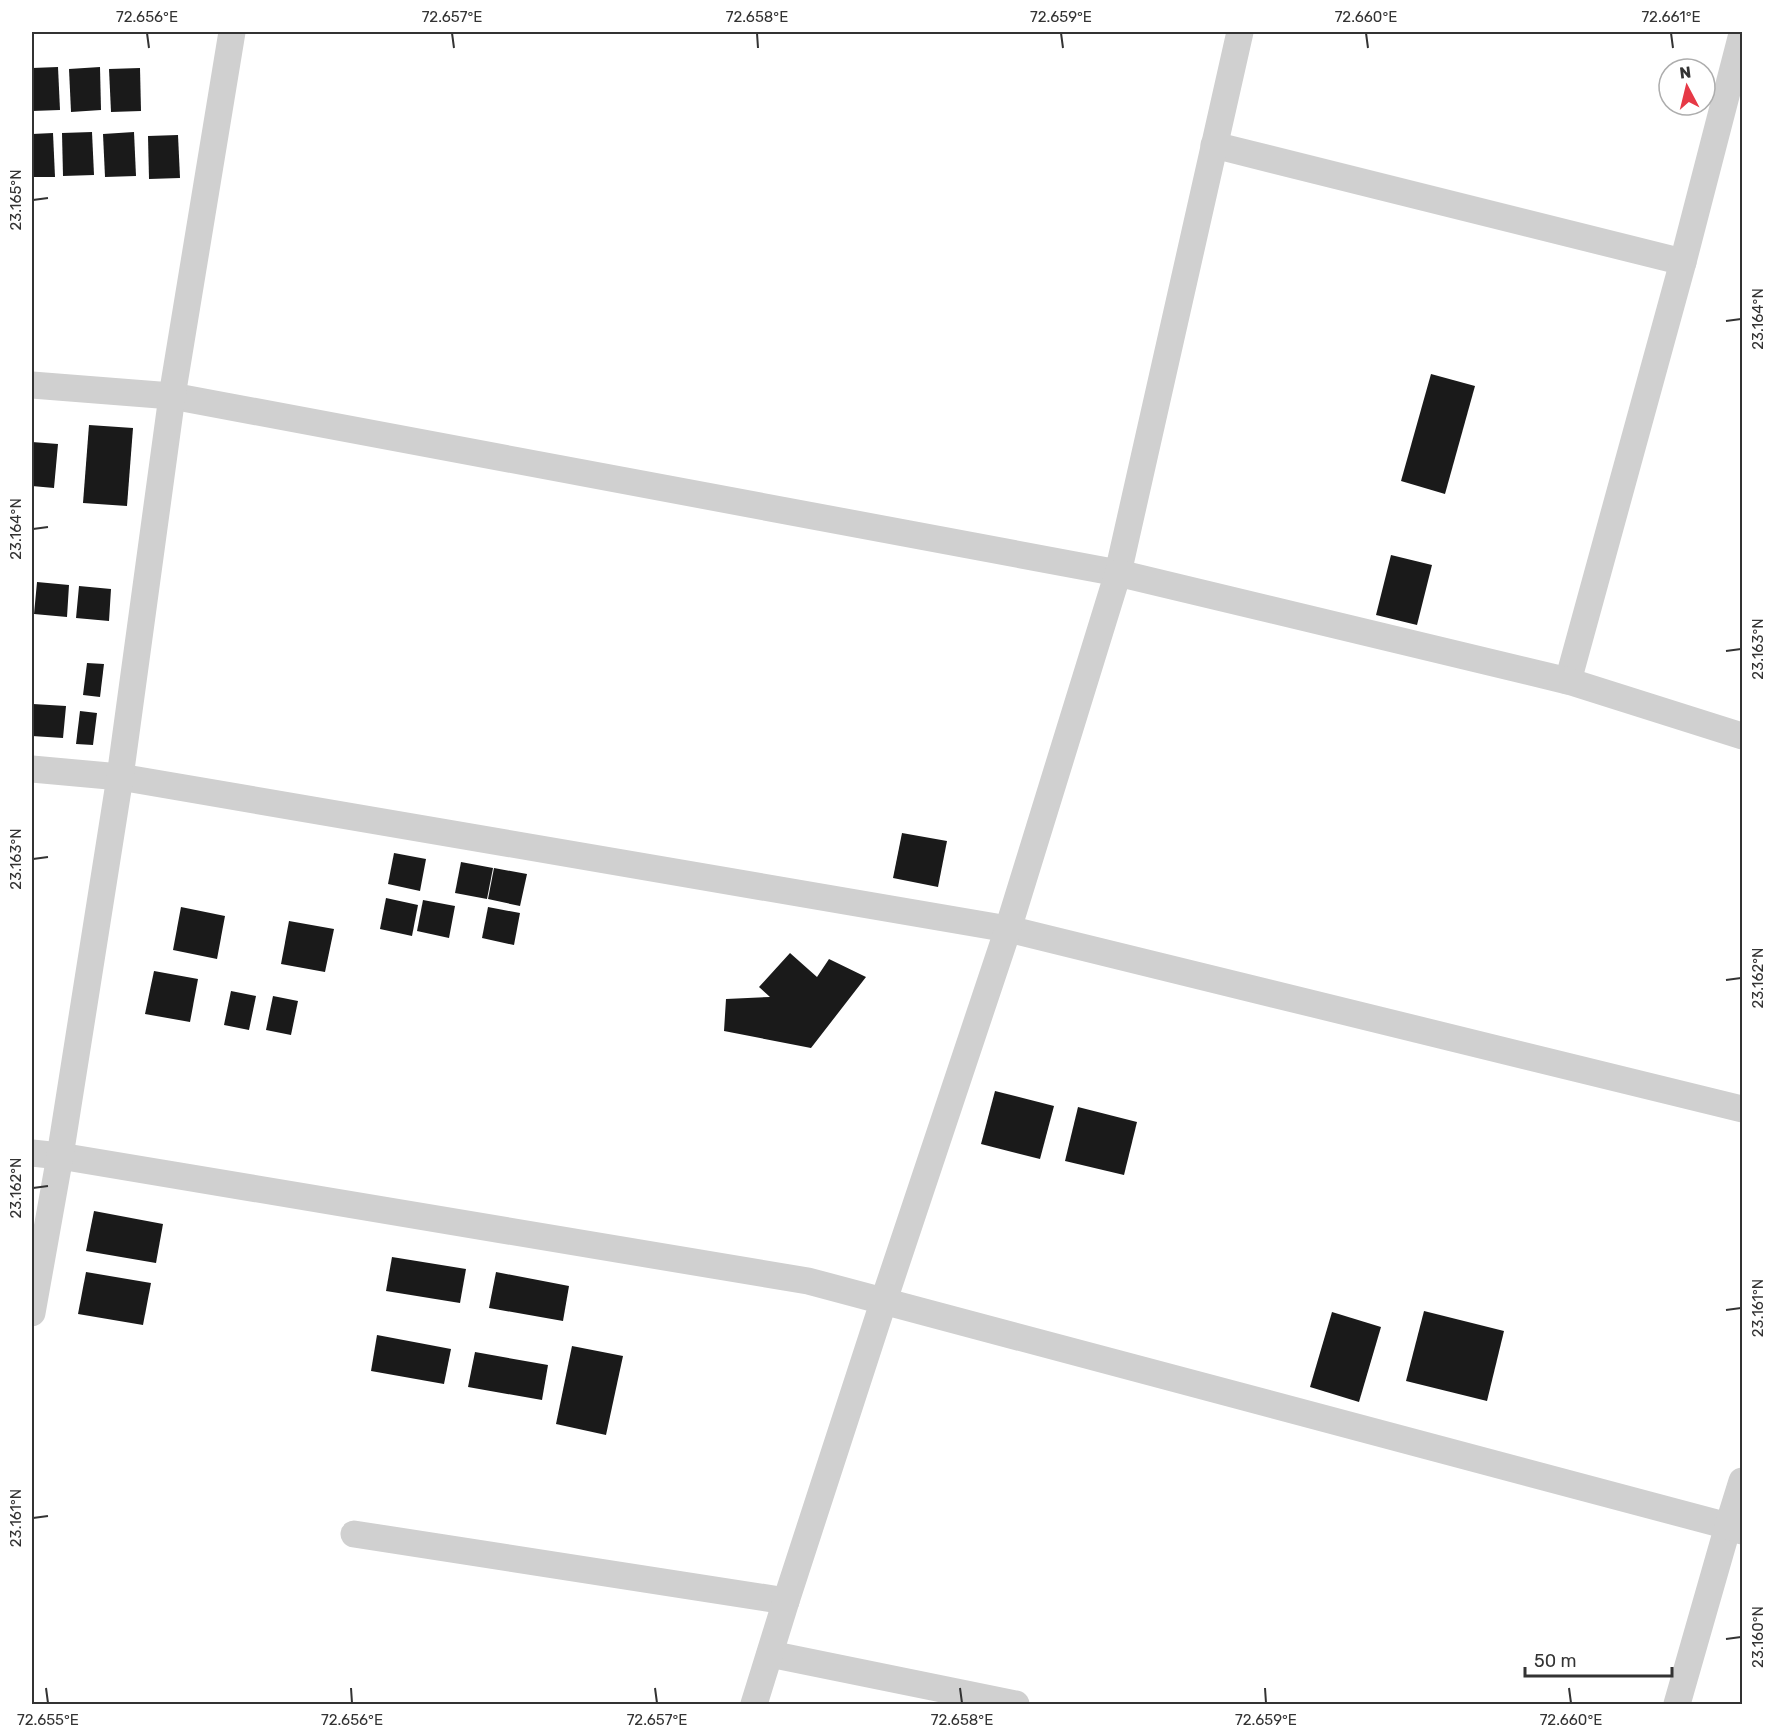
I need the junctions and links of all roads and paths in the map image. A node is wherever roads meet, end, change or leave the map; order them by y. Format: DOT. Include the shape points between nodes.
graph roads {
  1 [pos="231,32"];
  2 [pos="1240,32"];
  3 [pos="1743,34"];
  4 [pos="1214,144"];
  5 [pos="1683,262"];
  6 [pos="32,385"];
  7 [pos="172,396"];
  8 [pos="1118,573"];
  9 [pos="1568,681"];
  10 [pos="1743,736"];
  11 [pos="32,769"];
  12 [pos="120,777"];
  13 [pos="1008,929"];
  14 [pos="1743,1109"];
  15 [pos="32,1153"];
  16 [pos="60,1156"];
  17 [pos="884,1300"];
  18 [pos="32,1313"];
  19 [pos="1743,1481"];
  20 [pos="1735,1528"];
  21 [pos="354,1533"];
  22 [pos="786,1601"];
  23 [pos="770,1654"];
  24 [pos="754,1704"];
  25 [pos="1016,1704"];
  26 [pos="1677,1704"];
  1 -- 7 [label="street"];
  2 -- 4 [label="street"];
  3 -- 5 [label="street"];
  4 -- 5 [label="street"];
  4 -- 8 [label="street"];
  5 -- 9 [label="street"];
  6 -- 7 [label="street"];
  7 -- 8 [label="street"];
  7 -- 12 [label="street"];
  8 -- 9 [label="street"];
  8 -- 13 [label="street"];
  9 -- 10 [label="street"];
  11 -- 12 [label="street"];
  12 -- 13 [label="street"];
  12 -- 16 [label="street"];
  13 -- 14 [label="street"];
  13 -- 17 [label="street"];
  15 -- 16 [label="street"];
  16 -- 17 [label="street" via="808,1281"];
  16 -- 18 [label="street"];
  17 -- 20 [label="street"];
  17 -- 22 [label="street"];
  19 -- 20 [label="street"];
  20 -- 26 [label="street"];
  21 -- 22 [label="street"];
  22 -- 23 [label="street"];
  23 -- 24 [label="street"];
  23 -- 25 [label="street"];
}
